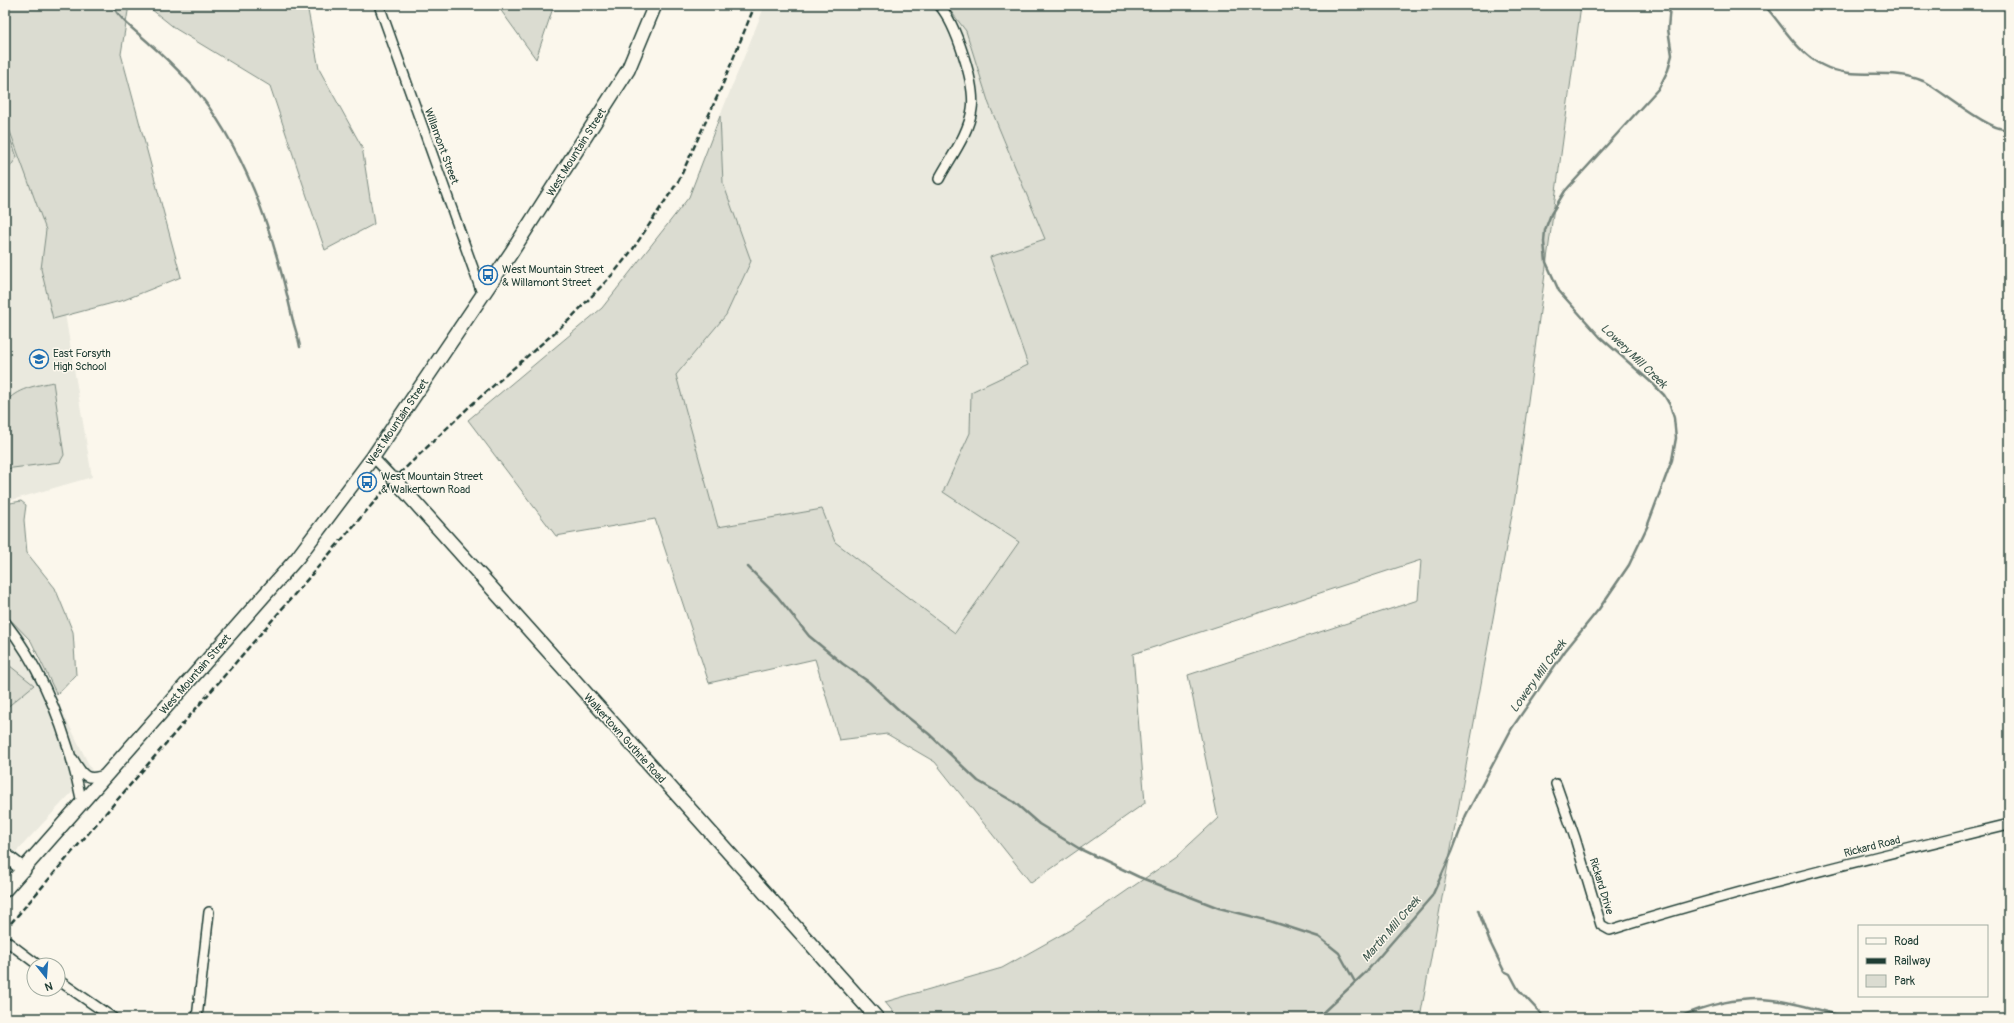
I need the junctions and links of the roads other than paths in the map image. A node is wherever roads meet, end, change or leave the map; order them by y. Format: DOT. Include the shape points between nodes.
graph roads {
  1 [pos="379,5"];
  2 [pos="655,5"];
  3 [pos="939,5"];
  4 [pos="939,179"];
  5 [pos="483,296"];
  6 [pos="373,457"];
  7 [pos="394,479"];
  8 [pos="5,622"];
  9 [pos="69,753"];
  10 [pos="108,773"];
  11 [pos="1556,784"];
  12 [pos="82,804"];
  13 [pos="2009,824"];
  14 [pos="5,855"];
  15 [pos="24,870"];
  16 [pos="5,890"];
  17 [pos="1741,892"];
  18 [pos="209,912"];
  19 [pos="7,946"];
  20 [pos="26,958"];
  21 [pos="66,986"];
  22 [pos="113,1018"];
  23 [pos="197,1018"];
  24 [pos="877,1018"];
  1 -- 5 [label="street, Willamont Street"];
  2 -- 5 [label="main road, West Mountain Street" via="628,70"];
  3 -- 4 [label="street" via="959,42 972,94 969,122"];
  5 -- 6 [label="main road, West Mountain Street"];
  6 -- 7 [label="street, Walkertown Guthrie Road"];
  6 -- 10 [label="main road, West Mountain Street" via="298,557"];
  7 -- 24 [label="main road, Walkertown Guthrie Road"];
  8 -- 9 [label="street" via="41,678"];
  9 -- 10 [label="street" via="81,773 87,777 96,778"];
  9 -- 12 [label="street"];
  10 -- 12 [label="main road, West Mountain Street"];
  11 -- 17 [label="street, Rickard Drive" via="1602,925 1610,930"];
  12 -- 15 [label="main road, West Mountain Street"];
  13 -- 17 [label="street, Rickard Road"];
  14 -- 15 [label="main road"];
  15 -- 16 [label="main road, West Mountain Street"];
  18 -- 23 [label="street"];
  19 -- 20 [label="street"];
  21 -- 22 [label="street"];
}
